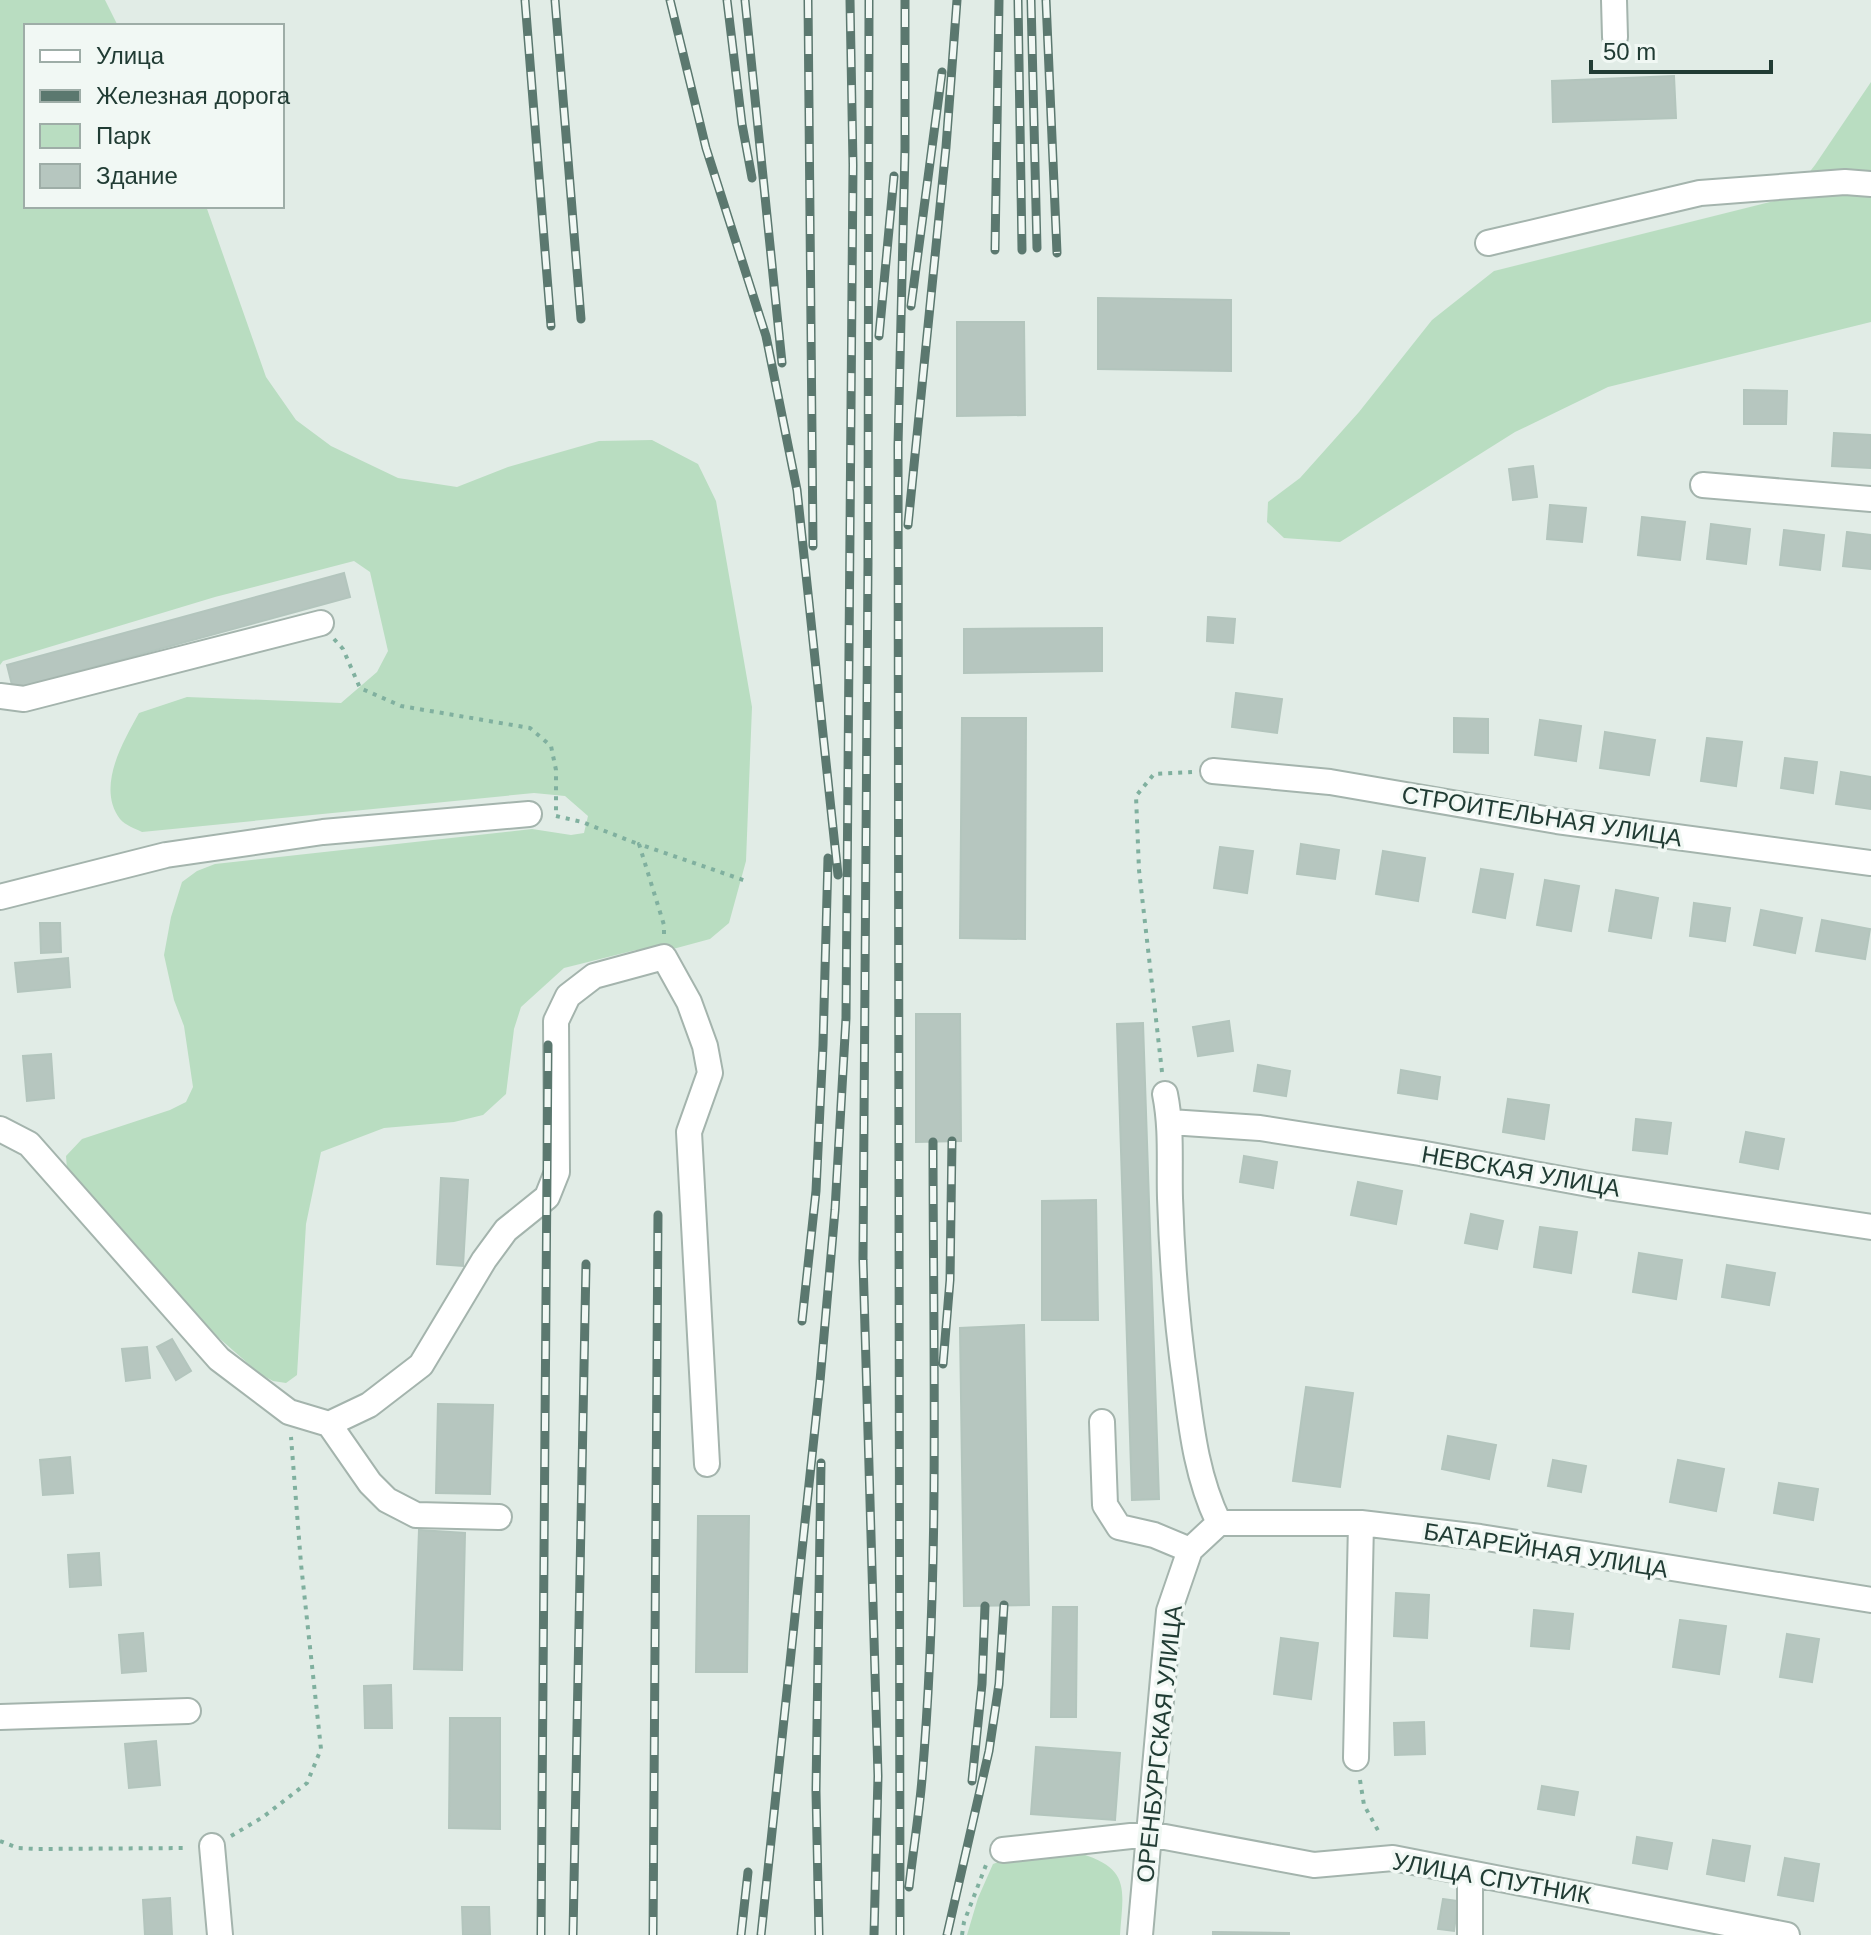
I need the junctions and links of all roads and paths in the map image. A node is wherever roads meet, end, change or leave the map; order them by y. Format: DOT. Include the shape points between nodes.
graph roads {
  1 [pos="1614,0"];
  2 [pos="1615,37"];
  3 [pos="1871,184"];
  4 [pos="1488,243"];
  5 [pos="1703,485"];
  6 [pos="1871,499"];
  7 [pos="321,623"];
  8 [pos="0,696"];
  9 [pos="1213,771"];
  10 [pos="529,814"];
  11 [pos="556,816"];
  12 [pos="639,844"];
  13 [pos="1871,863"];
  14 [pos="746,881"];
  15 [pos="0,897"];
  16 [pos="664,957"];
  17 [pos="1165,1094"];
  18 [pos="1170,1122"];
  19 [pos="0,1129"];
  20 [pos="1871,1227"];
  21 [pos="289,1412"];
  22 [pos="1102,1422"];
  23 [pos="329,1424"];
  24 [pos="707,1464"];
  25 [pos="499,1517"];
  26 [pos="1219,1523"];
  27 [pos="1361,1523"];
  28 [pos="1190,1550"];
  29 [pos="1871,1600"];
  30 [pos="188,1711"];
  31 [pos="0,1717"];
  32 [pos="1356,1758"];
  33 [pos="1149,1834"];
  34 [pos="0,1841"];
  35 [pos="212,1846"];
  36 [pos="1003,1850"];
  37 [pos="1393,1858"];
  38 [pos="1470,1873"];
  39 [pos="220,1935"];
  40 [pos="962,1935"];
  41 [pos="1140,1935"];
  42 [pos="1470,1935"];
  43 [pos="1787,1935"];
  1 -- 2 [label="street"];
  3 -- 4 [label="street" via="1700,193"];
  5 -- 6 [label="street"];
  7 -- 8 [label="street" via="24,699"];
  7 -- 11 [label="path" via="343,649 360,688 401,706 530,728 551,746"];
  9 -- 13 [label="street, СТРОИТЕЛЬНАЯ УЛИЦА" via="1330,782 1557,821"];
  9 -- 17 [label="path" via="1154,774 1136,796 1139,870"];
  10 -- 11 [label="path"];
  10 -- 15 [label="street" via="323,832 166,855"];
  11 -- 12 [label="path"];
  12 -- 14 [label="path"];
  12 -- 16 [label="path" via="664,925"];
  16 -- 23 [label="street" via="594,976 568,996 556,1021 557,1172 547,1197 506,1230 421,1365 369,1405"];
  16 -- 24 [label="street" via="689,1002 710,1073 689,1132"];
  17 -- 18 [label="street"];
  18 -- 20 [label="street, НЕВСКАЯ УЛИЦА" via="1260,1128"];
  18 -- 26 [label="street" via="1178,1330 1194,1449"];
  19 -- 21 [label="street" via="29,1144 219,1359"];
  21 -- 23 [label="street"];
  21 -- 35 [label="path" via="321,1749 307,1783 263,1817"];
  22 -- 28 [label="street" via="1105,1505 1119,1527"];
  23 -- 25 [label="street" via="387,1500 416,1515"];
  26 -- 27 [label="street, БАТАРЕЙНАЯ УЛИЦА"];
  26 -- 28 [label="street, ОРЕНБУРГСКАЯ УЛИЦА"];
  27 -- 29 [label="street, БАТАРЕЙНАЯ УЛИЦА"];
  27 -- 32 [label="street"];
  28 -- 33 [label="street, ОРЕНБУРГСКАЯ УЛИЦА" via="1169,1611"];
  30 -- 31 [label="street"];
  32 -- 37 [label="path" via="1364,1805"];
  33 -- 36 [label="street, УЛИЦА СПУТНИК"];
  33 -- 37 [label="street, УЛИЦА СПУТНИК" via="1314,1865"];
  33 -- 41 [label="street, ОРЕНБУРГСКАЯ УЛИЦА"];
  34 -- 35 [label="path" via="35,1849"];
  35 -- 39 [label="street"];
  36 -- 40 [label="path" via="986,1864"];
  37 -- 38 [label="street, УЛИЦА СПУТНИК"];
  38 -- 42 [label="street"];
  38 -- 43 [label="street, УЛИЦА СПУТНИК"];
}
